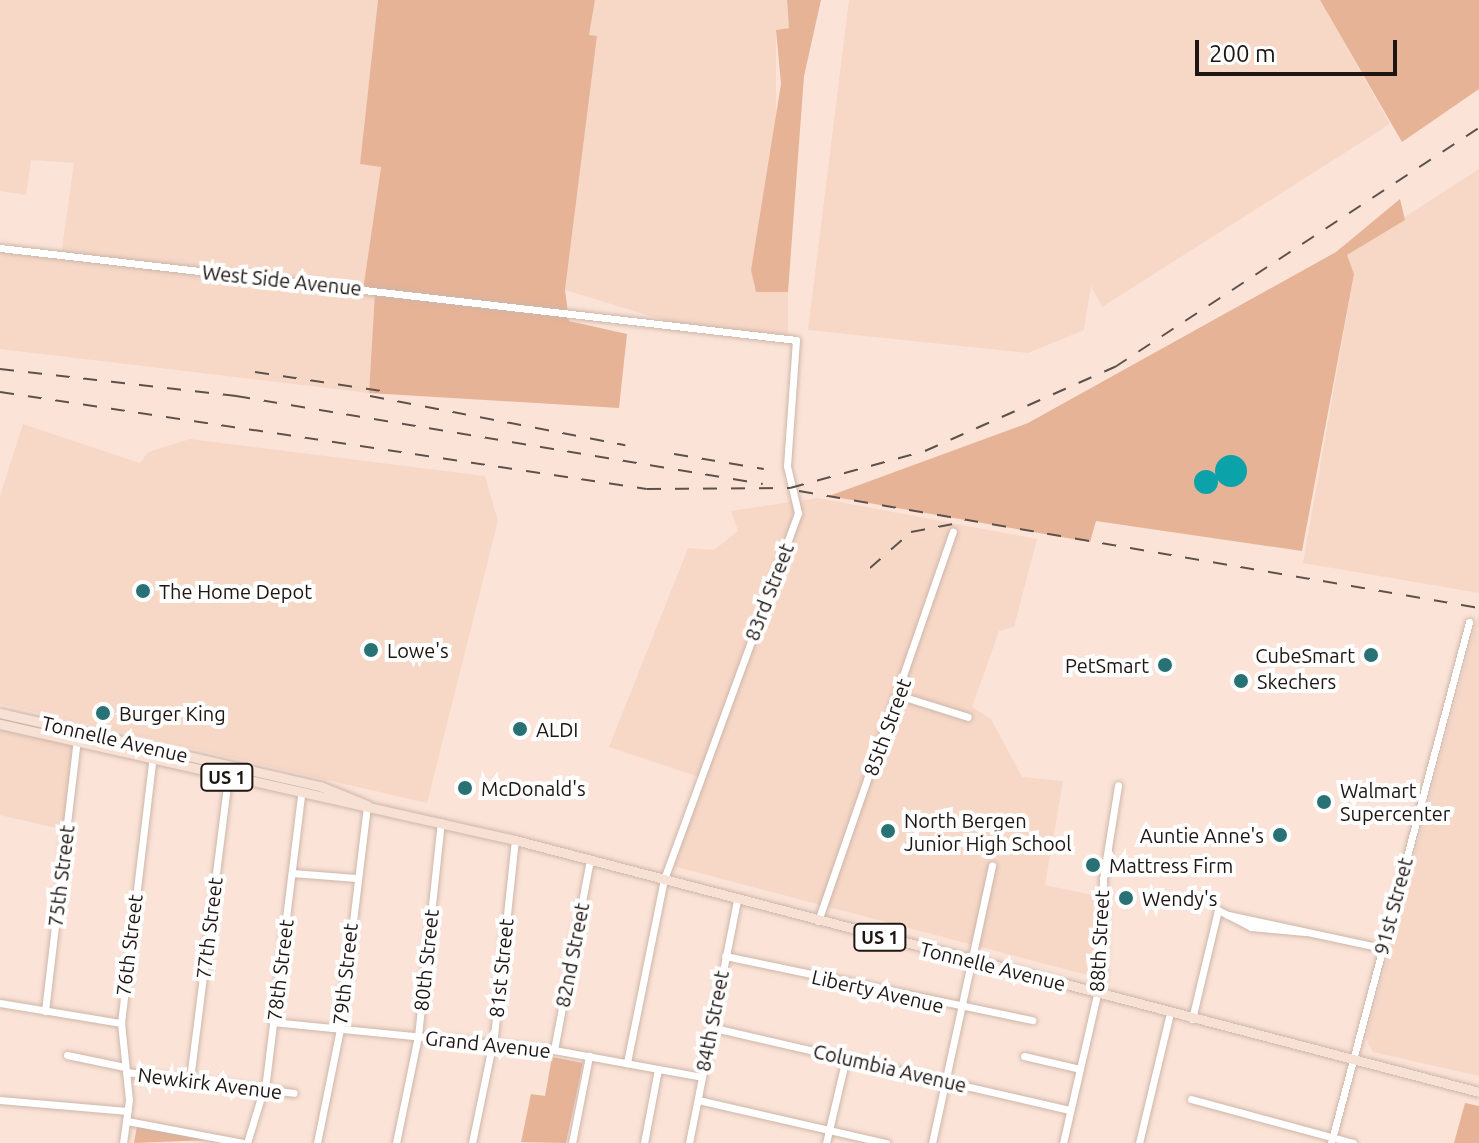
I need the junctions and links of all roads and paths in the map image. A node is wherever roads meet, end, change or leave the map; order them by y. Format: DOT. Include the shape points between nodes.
graph roads {
  1 [pos="0,248"];
  2 [pos="564,310"];
  3 [pos="953,532"];
  4 [pos="1469,622"];
  5 [pos="898,695"];
  6 [pos="0,713"];
  7 [pos="968,717"];
  8 [pos="0,724"];
  9 [pos="77,740"];
  10 [pos="154,748"];
  11 [pos="152,759"];
  12 [pos="228,777"];
  13 [pos="1118,785"];
  14 [pos="301,794"];
  15 [pos="367,805"];
  16 [pos="441,822"];
  17 [pos="515,840"];
  18 [pos="590,860"];
  19 [pos="992,865"];
  20 [pos="292,873"];
  21 [pos="356,878"];
  22 [pos="664,879"];
  23 [pos="737,900"];
  24 [pos="818,921"];
  25 [pos="1382,948"];
  26 [pos="725,956"];
  27 [pos="974,961"];
  28 [pos="1098,993"];
  29 [pos="0,1003"];
  30 [pos="45,1011"];
  31 [pos="964,1011"];
  32 [pos="1170,1013"];
  33 [pos="1192,1019"];
  34 [pos="1032,1020"];
  35 [pos="273,1022"];
  36 [pos="121,1023"];
  37 [pos="710,1027"];
  38 [pos="340,1029"];
  39 [pos="418,1036"];
  40 [pos="492,1044"];
  41 [pos="554,1050"];
  42 [pos="67,1055"];
  43 [pos="589,1056"];
  44 [pos="1024,1056"];
  45 [pos="846,1058"];
  46 [pos="1353,1060"];
  47 [pos="627,1063"];
  48 [pos="658,1069"];
  49 [pos="1080,1069"];
  50 [pos="126,1070"];
  51 [pos="702,1077"];
  52 [pos="190,1079"];
  53 [pos="947,1082"];
  54 [pos="260,1087"];
  55 [pos="1479,1092"];
  56 [pos="294,1093"];
  57 [pos="1191,1099"];
  58 [pos="0,1100"];
  59 [pos="698,1100"];
  60 [pos="1070,1110"];
  61 [pos="128,1111"];
  62 [pos="127,1121"];
  63 [pos="829,1130"];
  64 [pos="1332,1140"];
  65 [pos="123,1143"];
  66 [pos="245,1143"];
  67 [pos="317,1143"];
  68 [pos="396,1143"];
  69 [pos="472,1143"];
  70 [pos="572,1143"];
  71 [pos="644,1143"];
  72 [pos="689,1143"];
  73 [pos="826,1143"];
  74 [pos="886,1143"];
  75 [pos="932,1143"];
  76 [pos="1063,1143"];
  77 [pos="1139,1143"];
  78 [pos="1353,1143"];
  1 -- 2 [label="street, West Side Avenue"];
  2 -- 22 [label="street, 83rd Street" via="796,340 787,466 798,513"];
  3 -- 5 [label="street, 85th Street"];
  4 -- 25 [label="street, 91st Street"];
  5 -- 7 [label="street"];
  5 -- 24 [label="street, 85th Street"];
  6 -- 10 [label="main road, Tonnelle Avenue / US 1"];
  8 -- 9 [label="main road, Tonnelle Avenue / US 1"];
  9 -- 11 [label="main road, Tonnelle Avenue / US 1"];
  9 -- 30 [label="street, 75th Street"];
  10 -- 11 [label="street, 76th Street"];
  10 -- 15 [label="main road, Tonnelle Avenue / US 1" via="358,796"];
  11 -- 12 [label="main road, Tonnelle Avenue / US 1"];
  11 -- 36 [label="street, 76th Street"];
  12 -- 14 [label="main road, Tonnelle Avenue / US 1"];
  12 -- 52 [label="street, 77th Street"];
  13 -- 28 [label="street, 88th Street" via="1103,879"];
  14 -- 15 [label="main road, Tonnelle Avenue / US 1"];
  14 -- 20 [label="street, 78th Street"];
  15 -- 16 [label="main road, Tonnelle Avenue / US 1"];
  15 -- 21 [label="street, 79th Street"];
  16 -- 17 [label="main road, Tonnelle Avenue / US 1"];
  16 -- 39 [label="street, 80th Street"];
  17 -- 18 [label="main road, Tonnelle Avenue / US 1"];
  17 -- 40 [label="street, 81st Street"];
  18 -- 22 [label="main road, Tonnelle Avenue / US 1"];
  18 -- 41 [label="street, 82nd Street"];
  19 -- 27 [label="street"];
  20 -- 21 [label="street"];
  20 -- 35 [label="street, 78th Street"];
  21 -- 38 [label="street, 79th Street"];
  22 -- 23 [label="main road, Tonnelle Avenue / US 1"];
  22 -- 47 [label="street, 83rd Street"];
  23 -- 24 [label="main road, Tonnelle Avenue / US 1"];
  23 -- 26 [label="street, 84th Street"];
  24 -- 27 [label="main road, Tonnelle Avenue / US 1"];
  25 -- 33 [label="street" via="1251,927 1218,910"];
  25 -- 46 [label="street, 91st Street"];
  26 -- 31 [label="street, Liberty Avenue"];
  26 -- 37 [label="street, 84th Street"];
  27 -- 28 [label="main road, Tonnelle Avenue / US 1"];
  27 -- 31 [label="street"];
  28 -- 32 [label="main road, Tonnelle Avenue / US 1"];
  28 -- 49 [label="street, 88th Street"];
  29 -- 30 [label="street"];
  30 -- 36 [label="street"];
  31 -- 34 [label="street, Liberty Avenue"];
  31 -- 53 [label="street"];
  32 -- 33 [label="main road, Tonnelle Avenue / US 1"];
  32 -- 77 [label="street"];
  33 -- 46 [label="main road, Tonnelle Avenue / US 1"];
  35 -- 38 [label="street, Grand Avenue"];
  35 -- 54 [label="street, 78th Street"];
  36 -- 50 [label="street, 76th Street"];
  37 -- 45 [label="street, Columbia Avenue"];
  37 -- 51 [label="street, 84th Street"];
  38 -- 39 [label="street, Grand Avenue"];
  38 -- 67 [label="street, 79th Street"];
  39 -- 40 [label="street, Grand Avenue"];
  39 -- 68 [label="street, 80th Street"];
  40 -- 41 [label="street, Grand Avenue"];
  40 -- 69 [label="street, 81st Street"];
  41 -- 43 [label="street, Grand Avenue"];
  42 -- 50 [label="street, Newkirk Avenue"];
  43 -- 47 [label="street, Grand Avenue"];
  43 -- 70 [label="street"];
  44 -- 49 [label="street"];
  45 -- 53 [label="street, Columbia Avenue"];
  45 -- 63 [label="street"];
  46 -- 55 [label="main road, Tonnelle Avenue / US 1"];
  46 -- 64 [label="street, 91st Street"];
  47 -- 48 [label="street, Grand Avenue"];
  48 -- 51 [label="street, Grand Avenue"];
  48 -- 71 [label="street"];
  49 -- 60 [label="street, 88th Street"];
  50 -- 52 [label="street, Newkirk Avenue"];
  50 -- 61 [label="street, 76th Street"];
  51 -- 59 [label="street, 84th Street"];
  52 -- 54 [label="street, Newkirk Avenue"];
  53 -- 60 [label="street, Columbia Avenue"];
  53 -- 75 [label="street"];
  54 -- 56 [label="street, Newkirk Avenue"];
  54 -- 66 [label="street, 78th Street"];
  57 -- 64 [label="street"];
  58 -- 61 [label="street"];
  59 -- 63 [label="street"];
  59 -- 72 [label="street, 84th Street"];
  60 -- 76 [label="street, 88th Street"];
  61 -- 62 [label="street, 76th Street"];
  62 -- 65 [label="street, 76th Street"];
  62 -- 66 [label="street"];
  63 -- 73 [label="street"];
  63 -- 74 [label="street"];
  64 -- 78 [label="street"];
}
